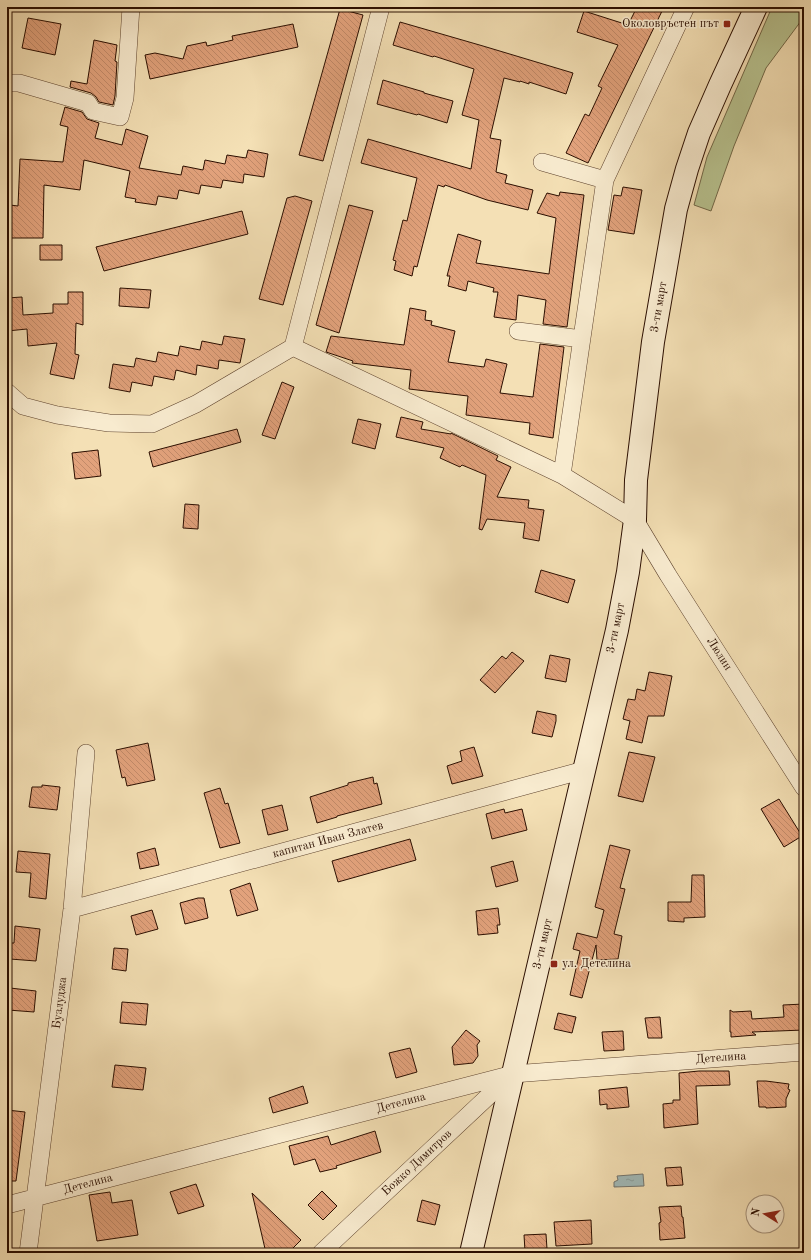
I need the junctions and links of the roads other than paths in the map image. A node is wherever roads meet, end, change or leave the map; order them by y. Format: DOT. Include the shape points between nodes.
graph roads {
  1 [pos="131,7"];
  2 [pos="381,7"];
  3 [pos="686,7"];
  4 [pos="756,7"];
  5 [pos="7,83"];
  6 [pos="542,162"];
  7 [pos="605,180"];
  8 [pos="518,331"];
  9 [pos="582,339"];
  10 [pos="293,347"];
  11 [pos="7,392"];
  12 [pos="562,475"];
  13 [pos="635,520"];
  14 [pos="86,753"];
  15 [pos="584,770"];
  16 [pos="804,788"];
  17 [pos="72,909"];
  18 [pos="804,1052"];
  19 [pos="513,1074"];
  20 [pos="36,1198"];
  21 [pos="7,1206"];
  22 [pos="28,1253"];
  23 [pos="321,1253"];
  24 [pos="471,1253"];
  1 -- 5 [label="street" via="125,98 120,117 93,111 88,103 19,83"];
  2 -- 10 [label="street"];
  3 -- 7 [label="street"];
  4 -- 13 [label="street, 3-ти март" via="699,133 676,209 653,342 636,480"];
  6 -- 7 [label="street"];
  7 -- 9 [label="street"];
  8 -- 9 [label="street"];
  9 -- 12 [label="street"];
  10 -- 11 [label="street" via="196,404 152,424 109,423 57,415 23,406"];
  10 -- 12 [label="street"];
  12 -- 13 [label="street"];
  13 -- 15 [label="street, 3-ти март" via="618,622"];
  13 -- 16 [label="street, Люлин"];
  14 -- 17 [label="street, Бузлуджа"];
  15 -- 17 [label="street, капитан Иван Златев"];
  15 -- 19 [label="street, 3-ти март"];
  17 -- 20 [label="street, Бузлуджа"];
  18 -- 19 [label="street, Детелина"];
  19 -- 20 [label="street, Детелина"];
  19 -- 23 [label="street, Божко Димитров"];
  19 -- 24 [label="street, 3-ти март"];
  20 -- 21 [label="street, Детелина"];
  20 -- 22 [label="street, Бузлуджа"];
}
